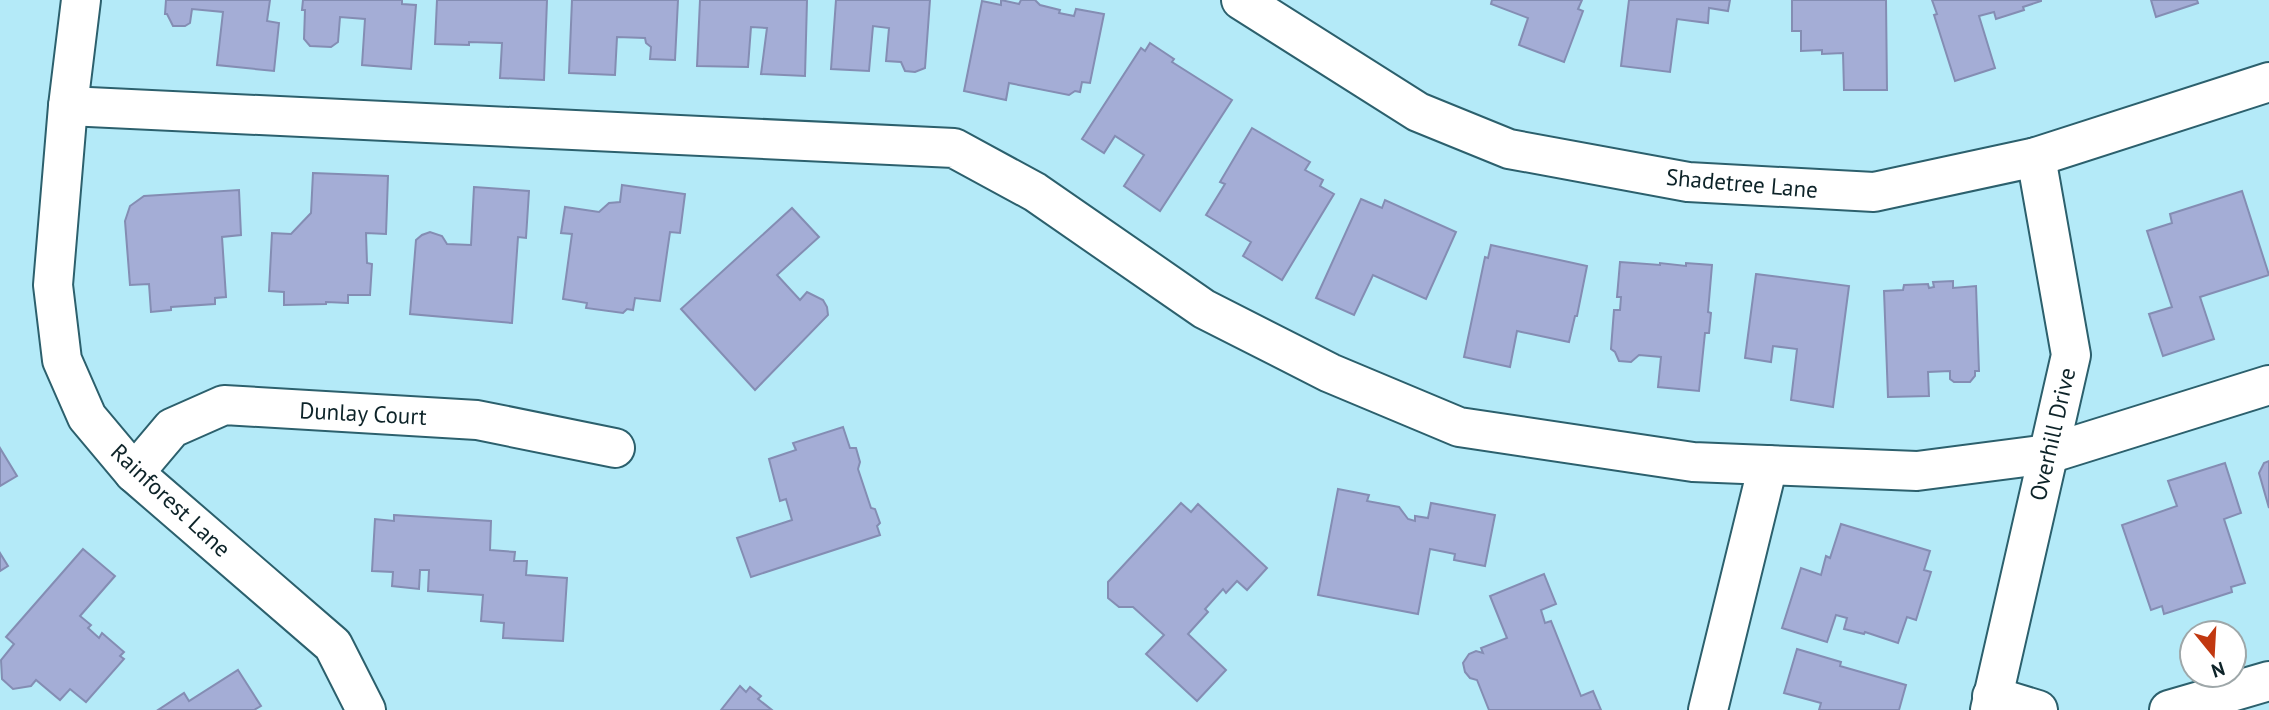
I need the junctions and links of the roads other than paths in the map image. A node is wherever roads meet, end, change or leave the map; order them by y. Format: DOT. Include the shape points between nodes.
graph roads {
  1 [pos="81,0"];
  2 [pos="1241,0"];
  3 [pos="2269,82"];
  4 [pos="68,106"];
  5 [pos="2036,157"];
  6 [pos="2269,385"];
  7 [pos="615,448"];
  8 [pos="2048,454"];
  9 [pos="1768,465"];
  10 [pos="134,473"];
  11 [pos="2269,681"];
  12 [pos="1991,703"];
  13 [pos="366,710"];
  14 [pos="1708,710"];
  15 [pos="2038,710"];
  16 [pos="2169,710"];
  1 -- 4 [label="street, Rainforest Lane"];
  2 -- 5 [label="street, Shadetree Lane" via="1418,112 1509,149 1688,183 1874,192"];
  3 -- 5 [label="street, Shadetree Lane"];
  4 -- 9 [label="street" via="954,148 1035,192 1203,309 1330,373 1459,427 1693,462"];
  4 -- 10 [label="street, Rainforest Lane" via="53,285 62,360 87,417"];
  5 -- 8 [label="street, Overhill Drive" via="2071,355"];
  6 -- 8 [label="street"];
  7 -- 10 [label="street, Dunlay Court" via="477,419 224,405 172,428"];
  8 -- 9 [label="street" via="1917,471"];
  8 -- 12 [label="street, Overhill Drive"];
  9 -- 14 [label="street"];
  10 -- 13 [label="street, Rainforest Lane" via="333,645"];
  11 -- 16 [label="street"];
  12 -- 15 [label="street"];
}
